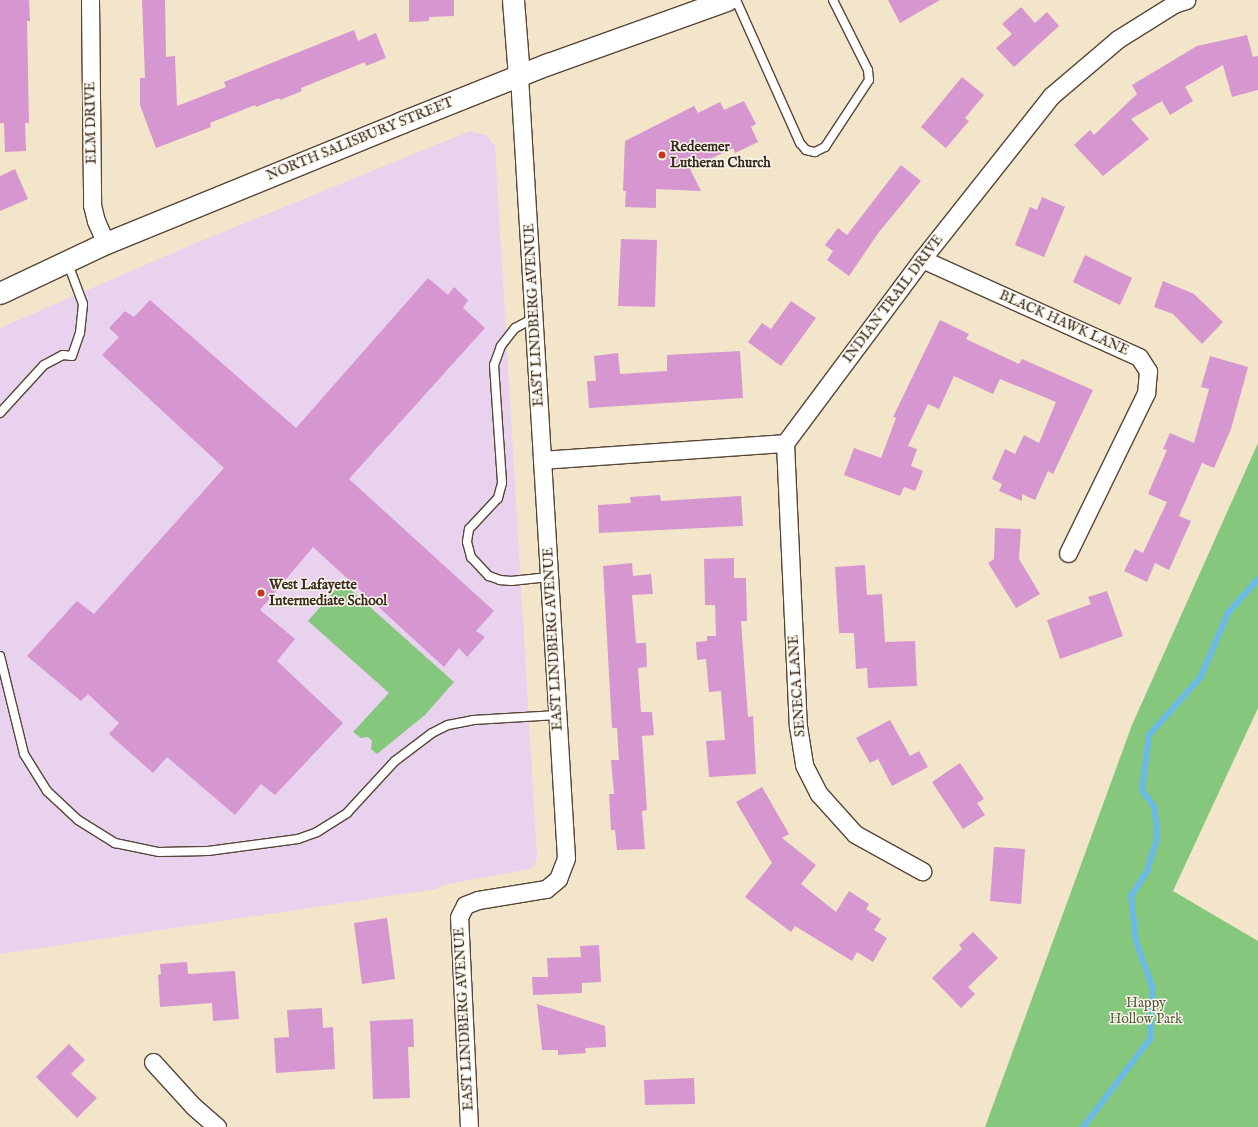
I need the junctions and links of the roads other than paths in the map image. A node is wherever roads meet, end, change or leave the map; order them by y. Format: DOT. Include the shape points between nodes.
graph roads {
  1 [pos="90,0"];
  2 [pos="513,0"];
  3 [pos="727,0"];
  4 [pos="736,0"];
  5 [pos="833,0"];
  6 [pos="1186,0"];
  7 [pos="518,76"];
  8 [pos="106,243"];
  9 [pos="922,259"];
  10 [pos="67,260"];
  11 [pos="0,293"];
  12 [pos="534,318"];
  13 [pos="0,412"];
  14 [pos="785,443"];
  15 [pos="542,460"];
  16 [pos="1068,553"];
  17 [pos="549,577"];
  18 [pos="0,656"];
  19 [pos="558,715"];
  20 [pos="922,871"];
  21 [pos="153,1062"];
  22 [pos="217,1127"];
  23 [pos="469,1127"];
  1 -- 8 [label="street, ELM DRIVE" via="92,205"];
  2 -- 7 [label="street"];
  3 -- 7 [label="street, NORTH SALISBURY STREET"];
  4 -- 5 [label="lane" via="800,143 806,150 815,152 825,147 869,80 868,70"];
  6 -- 9 [label="street, INDIAN TRAIL DRIVE" via="1174,4 1118,39 1052,96"];
  7 -- 8 [label="street, NORTH SALISBURY STREET"];
  7 -- 12 [label="street, EAST LINDBERG AVENUE"];
  8 -- 10 [label="street, NORTH SALISBURY STREET"];
  9 -- 14 [label="street, INDIAN TRAIL DRIVE"];
  9 -- 16 [label="street, BLACK HAWK LANE" via="1139,357 1148,371 1146,392"];
  10 -- 11 [label="street, NORTH SALISBURY STREET"];
  10 -- 13 [label="lane" via="83,304 80,333 72,356 63,355 48,362"];
  12 -- 15 [label="street, EAST LINDBERG AVENUE"];
  12 -- 17 [label="lane" via="515,328 501,346 494,365 502,483 498,498 469,529 467,542 471,557 489,576 511,581"];
  14 -- 15 [label="street"];
  14 -- 20 [label="street, SENECA LANE" via="798,726 804,765 819,794 855,834"];
  15 -- 17 [label="street, EAST LINDBERG AVENUE"];
  17 -- 19 [label="street, EAST LINDBERG AVENUE"];
  18 -- 19 [label="lane" via="24,754 47,791 78,820 115,843 159,852 201,852 298,839 317,832 347,813 395,761 425,738 448,725 472,720"];
  19 -- 23 [label="street, EAST LINDBERG AVENUE" via="565,867 558,879 546,889 478,900 465,905 460,917"];
  21 -- 22 [label="street" via="193,1106"];
}
